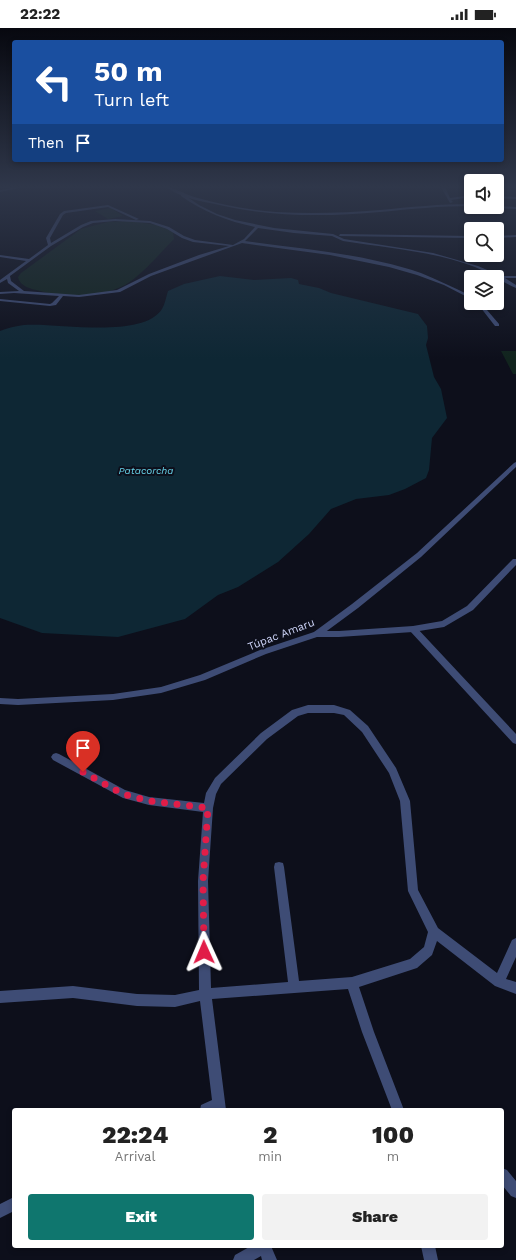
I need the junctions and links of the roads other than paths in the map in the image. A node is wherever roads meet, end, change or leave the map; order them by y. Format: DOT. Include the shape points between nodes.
graph roads {
  1 [pos="231,244"];
  2 [pos="258,244"];
  3 [pos="373,244"];
  4 [pos="50,245"];
  5 [pos="236,245"];
  6 [pos="0,256"];
  7 [pos="30,260"];
  8 [pos="484,270"];
  9 [pos="8,275"];
  10 [pos="504,277"];
  11 [pos="516,277"];
  12 [pos="504,278"];
  13 [pos="0,282"];
  14 [pos="516,287"];
  15 [pos="24,292"];
  16 [pos="0,293"];
  17 [pos="464,294"];
  18 [pos="61,296"];
  19 [pos="0,300"];
  20 [pos="485,310"];
  21 [pos="497,325"];
  22 [pos="516,464"];
  23 [pos="516,561"];
  24 [pos="413,629"];
  25 [pos="317,634"];
  26 [pos="0,701"];
  27 [pos="516,740"];
  28 [pos="56,757"];
  29 [pos="208,808"];
  30 [pos="279,867"];
  31 [pos="434,932"];
  32 [pos="516,944"];
  33 [pos="499,982"];
  34 [pos="352,983"];
  35 [pos="294,987"];
  36 [pos="516,988"];
  37 [pos="205,994"];
  38 [pos="0,998"];
  39 [pos="219,1107"];
  40 [pos="397,1108"];
  41 [pos="504,1177"];
  42 [pos="516,1191"];
  43 [pos="12,1205"];
  44 [pos="0,1211"];
  45 [pos="261,1248"];
  46 [pos="264,1248"];
  47 [pos="428,1248"];
  48 [pos="240,1260"];
  49 [pos="270,1260"];
  50 [pos="431,1260"];
  1 -- 5 [label="street"];
  2 -- 17 [label="street" via="377,263 424,276"];
  3 -- 8 [label="street" via="423,252"];
  4 -- 7 [label="street"];
  5 -- 18 [label="street" via="150,275 118,291 98,295"];
  6 -- 7 [label="street"];
  7 -- 9 [label="street"];
  9 -- 13 [label="street"];
  9 -- 15 [label="street" via="9,282"];
  10 -- 11 [label="street"];
  12 -- 14 [label="street"];
  15 -- 16 [label="street"];
  15 -- 18 [label="street"];
  18 -- 19 [label="street" via="50,305"];
  20 -- 21 [label="street"];
  22 -- 25 [label="street, Túpac Amaru" via="419,555"];
  23 -- 24 [label="street" via="470,608 444,624"];
  24 -- 25 [label="street"];
  24 -- 27 [label="street"];
  25 -- 26 [label="street, Túpac Amaru" via="263,652 202,678 161,690 113,697"];
  28 -- 29 [label="street" via="123,794 149,801"];
  29 -- 31 [label="street" via="218,781 264,736 295,713 321,708 347,712 365,729 398,783 405,801 414,892"];
  29 -- 37 [label="street" via="203,881"];
  30 -- 35 [label="street"];
  31 -- 33 [label="street"];
  31 -- 34 [label="street" via="428,951 413,964"];
  32 -- 33 [label="street"];
  33 -- 36 [label="street"];
  34 -- 35 [label="street"];
  34 -- 40 [label="street"];
  35 -- 37 [label="street"];
  37 -- 38 [label="street" via="175,1001 137,1000 73,992"];
  37 -- 39 [label="street"];
  41 -- 42 [label="street"];
  43 -- 44 [label="street"];
  45 -- 48 [label="street"];
  46 -- 49 [label="street"];
  47 -- 50 [label="street"];
}
